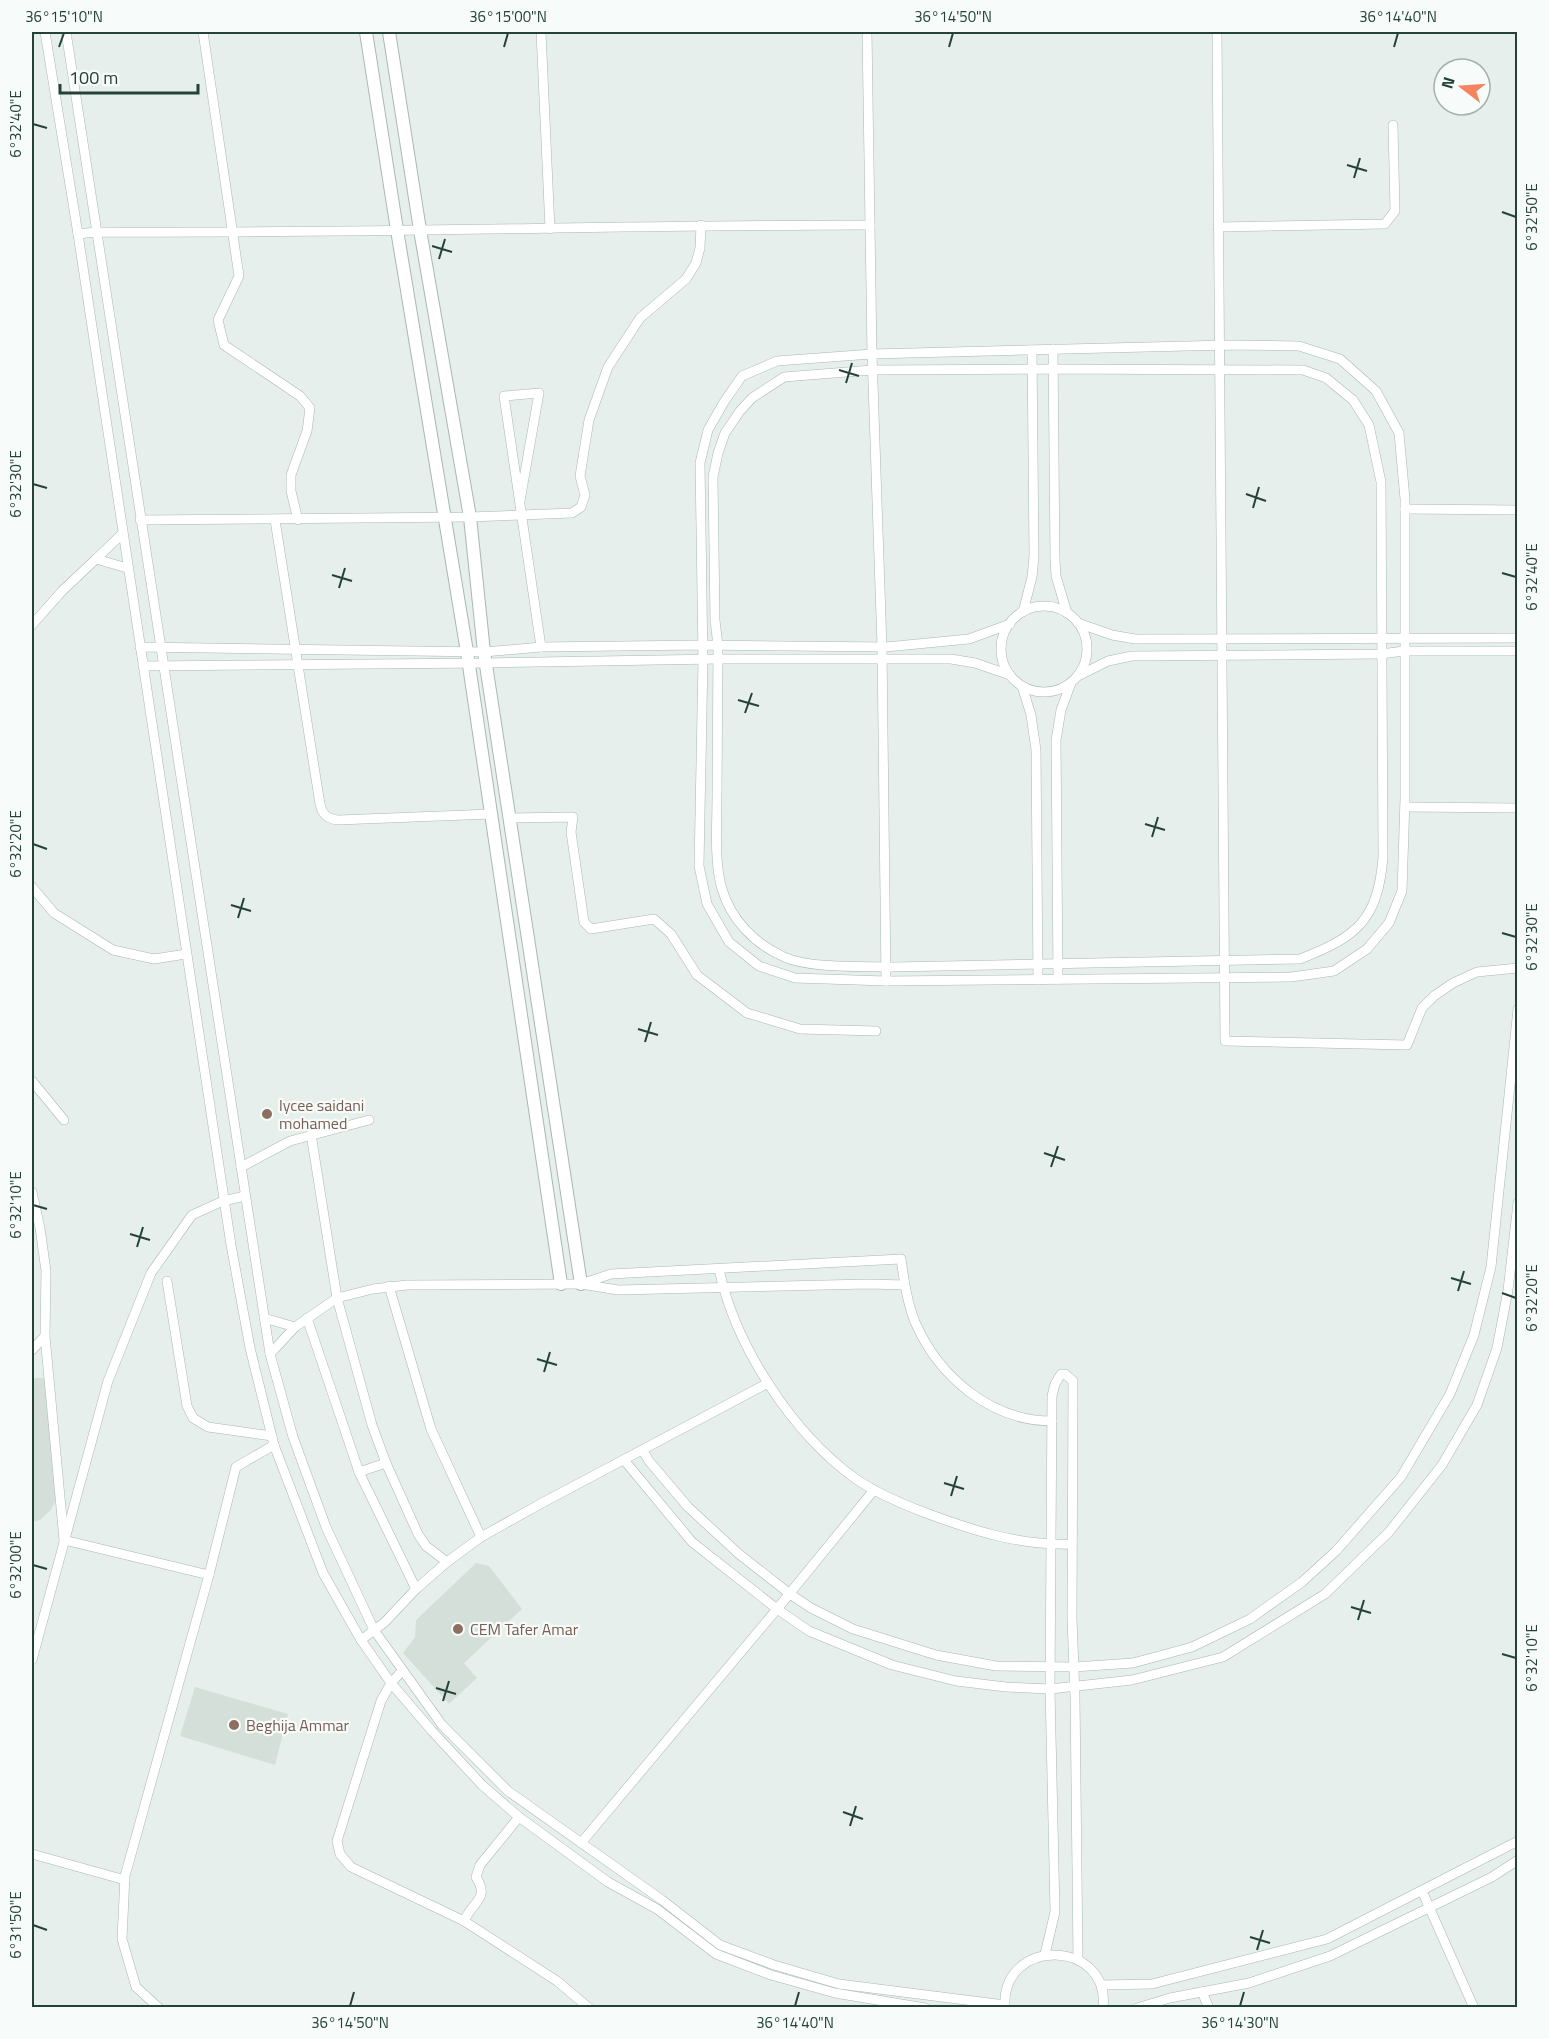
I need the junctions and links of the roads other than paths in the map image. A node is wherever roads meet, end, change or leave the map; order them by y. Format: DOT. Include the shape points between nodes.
graph roads {
  1 [pos="45,32"];
  2 [pos="66,32"];
  3 [pos="203,32"];
  4 [pos="366,32"];
  5 [pos="389,32"];
  6 [pos="541,32"];
  7 [pos="867,32"];
  8 [pos="1217,32"];
  9 [pos="1393,125"];
  10 [pos="701,225"];
  11 [pos="870,225"];
  12 [pos="1218,226"];
  13 [pos="550,229"];
  14 [pos="397,230"];
  15 [pos="420,230"];
  16 [pos="96,232"];
  17 [pos="234,233"];
  18 [pos="78,234"];
  19 [pos="1219,346"];
  20 [pos="1053,349"];
  21 [pos="1032,350"];
  22 [pos="872,354"];
  23 [pos="872,370"];
  24 [pos="1033,370"];
  25 [pos="1053,370"];
  26 [pos="1220,370"];
  27 [pos="520,501"];
  28 [pos="1405,509"];
  29 [pos="1518,510"];
  30 [pos="522,515"];
  31 [pos="445,517"];
  32 [pos="470,518"];
  33 [pos="140,520"];
  34 [pos="275,520"];
  35 [pos="298,520"];
  36 [pos="122,534"];
  37 [pos="96,559"];
  38 [pos="127,568"];
  39 [pos="1023,612"];
  40 [pos="1067,613"];
  41 [pos="1078,623"];
  42 [pos="1010,624"];
  43 [pos="32,625"];
  44 [pos="1222,638"];
  45 [pos="1381,638"];
  46 [pos="1404,638"];
  47 [pos="1518,638"];
  48 [pos="702,645"];
  49 [pos="718,646"];
  50 [pos="140,647"];
  51 [pos="160,647"];
  52 [pos="541,647"];
  53 [pos="882,647"];
  54 [pos="294,649"];
  55 [pos="1404,651"];
  56 [pos="1518,651"];
  57 [pos="1381,654"];
  58 [pos="468,657"];
  59 [pos="485,657"];
  60 [pos="1222,657"];
  61 [pos="703,659"];
  62 [pos="718,659"];
  63 [pos="882,659"];
  64 [pos="163,664"];
  65 [pos="297,665"];
  66 [pos="143,666"];
  67 [pos="1010,675"];
  68 [pos="1075,679"];
  69 [pos="1022,686"];
  70 [pos="1405,807"];
  71 [pos="1518,808"];
  72 [pos="492,814"];
  73 [pos="510,818"];
  74 [pos="32,888"];
  75 [pos="186,954"];
  76 [pos="1224,960"];
  77 [pos="1038,963"];
  78 [pos="1057,963"];
  79 [pos="886,966"];
  80 [pos="1518,968"];
  81 [pos="1224,977"];
  82 [pos="1038,980"];
  83 [pos="1058,980"];
  84 [pos="886,981"];
  85 [pos="1518,1010"];
  86 [pos="876,1030"];
  87 [pos="32,1082"];
  88 [pos="64,1120"];
  89 [pos="369,1120"];
  90 [pos="311,1134"];
  91 [pos="241,1167"];
  92 [pos="32,1192"];
  93 [pos="245,1196"];
  94 [pos="223,1201"];
  95 [pos="1518,1203"];
  96 [pos="718,1269"];
  97 [pos="167,1281"];
  98 [pos="561,1284"];
  99 [pos="581,1284"];
  100 [pos="905,1285"];
  101 [pos="389,1286"];
  102 [pos="723,1288"];
  103 [pos="337,1298"];
  104 [pos="264,1318"];
  105 [pos="307,1318"];
  106 [pos="295,1327"];
  107 [pos="45,1336"];
  108 [pos="32,1350"];
  109 [pos="270,1354"];
  110 [pos="768,1383"];
  111 [pos="1052,1420"];
  112 [pos="273,1440"];
  113 [pos="643,1451"];
  114 [pos="624,1460"];
  115 [pos="386,1463"];
  116 [pos="359,1472"];
  117 [pos="874,1490"];
  118 [pos="482,1537"];
  119 [pos="64,1540"];
  120 [pos="1072,1544"];
  121 [pos="1051,1545"];
  122 [pos="447,1562"];
  123 [pos="209,1575"];
  124 [pos="416,1589"];
  125 [pos="790,1594"];
  126 [pos="777,1609"];
  127 [pos="374,1630"];
  128 [pos="361,1640"];
  129 [pos="32,1660"];
  130 [pos="1051,1667"];
  131 [pos="1074,1667"];
  132 [pos="402,1671"];
  133 [pos="390,1683"];
  134 [pos="1074,1686"];
  135 [pos="1050,1689"];
  136 [pos="519,1817"];
  137 [pos="1518,1841"];
  138 [pos="581,1843"];
  139 [pos="32,1854"];
  140 [pos="1518,1860"];
  141 [pos="125,1880"];
  142 [pos="1422,1891"];
  143 [pos="1431,1908"];
  144 [pos="464,1921"];
  145 [pos="1045,1954"];
  146 [pos="1078,1960"];
  147 [pos="1101,1985"];
  148 [pos="1202,1992"];
  149 [pos="1005,2006"];
  150 [pos="159,2007"];
  151 [pos="589,2007"];
  152 [pos="926,2007"];
  153 [pos="1103,2007"];
  154 [pos="1137,2007"];
  155 [pos="1209,2007"];
  156 [pos="1474,2007"];
  1 -- 18 [label="street"];
  2 -- 16 [label="street"];
  3 -- 17 [label="street"];
  4 -- 14 [label="street"];
  5 -- 15 [label="street"];
  6 -- 13 [label="street"];
  7 -- 11 [label="street"];
  8 -- 12 [label="street"];
  9 -- 12 [label="street" via="1395,211 1385,224"];
  10 -- 11 [label="street"];
  10 -- 13 [label="street"];
  10 -- 30 [label="street" via="696,263 686,279 640,318 608,367 589,420 580,476 585,495 581,507 572,513"];
  11 -- 22 [label="street"];
  12 -- 19 [label="street"];
  13 -- 15 [label="street"];
  14 -- 15 [label="street"];
  14 -- 17 [label="street"];
  14 -- 31 [label="street"];
  15 -- 32 [label="street"];
  16 -- 17 [label="street"];
  16 -- 18 [label="street"];
  16 -- 33 [label="street"];
  17 -- 35 [label="street" via="239,276 218,320 224,345 300,396 310,408 307,431 291,475"];
  18 -- 36 [label="street"];
  19 -- 20 [label="street"];
  19 -- 26 [label="street"];
  19 -- 28 [label="street" via="1299,346 1340,359 1376,391 1399,433"];
  20 -- 21 [label="street"];
  20 -- 25 [label="street"];
  21 -- 22 [label="street"];
  21 -- 24 [label="street"];
  22 -- 23 [label="street"];
  22 -- 48 [label="street" via="777,361 742,376 724,402 708,430 700,463"];
  23 -- 24 [label="street"];
  23 -- 49 [label="street" via="784,377 752,398 725,433 714,477"];
  23 -- 53 [label="street"];
  24 -- 25 [label="street"];
  24 -- 39 [label="street" via="1034,556"];
  25 -- 26 [label="street"];
  25 -- 40 [label="street" via="1054,560"];
  26 -- 44 [label="street"];
  26 -- 45 [label="street" via="1304,370 1326,378 1353,400 1369,425 1381,482"];
  27 -- 27 [label="street" via="522,491 539,393 504,396"];
  27 -- 30 [label="street"];
  28 -- 29 [label="street"];
  28 -- 46 [label="street"];
  30 -- 32 [label="street"];
  30 -- 52 [label="street"];
  31 -- 32 [label="street"];
  31 -- 35 [label="street"];
  31 -- 58 [label="street"];
  32 -- 59 [label="street"];
  33 -- 34 [label="street"];
  33 -- 51 [label="street"];
  34 -- 35 [label="street"];
  34 -- 54 [label="street"];
  36 -- 37 [label="street"];
  36 -- 38 [label="street"];
  37 -- 38 [label="street"];
  37 -- 43 [label="street"];
  38 -- 50 [label="street"];
  39 -- 40 [label="street" via="1050,607"];
  39 -- 42 [label="street"];
  40 -- 41 [label="street"];
  41 -- 44 [label="street" via="1135,639"];
  41 -- 68 [label="street" via="1087,655"];
  42 -- 53 [label="street" via="969,639"];
  42 -- 67 [label="street" via="1001,650"];
  44 -- 45 [label="street"];
  44 -- 60 [label="street"];
  45 -- 46 [label="street"];
  45 -- 57 [label="street"];
  46 -- 47 [label="street"];
  46 -- 55 [label="street"];
  48 -- 49 [label="street"];
  48 -- 52 [label="street"];
  48 -- 61 [label="street"];
  49 -- 53 [label="street"];
  49 -- 62 [label="street"];
  50 -- 51 [label="street"];
  50 -- 66 [label="street"];
  51 -- 54 [label="street"];
  51 -- 64 [label="street"];
  52 -- 59 [label="street"];
  53 -- 63 [label="street"];
  54 -- 58 [label="street"];
  54 -- 65 [label="street"];
  55 -- 56 [label="street"];
  55 -- 57 [label="street"];
  55 -- 70 [label="street"];
  57 -- 60 [label="street"];
  57 -- 76 [label="street" via="1383,857 1374,906 1357,928 1331,947 1299,959"];
  58 -- 59 [label="street"];
  58 -- 65 [label="street"];
  58 -- 72 [label="street"];
  59 -- 61 [label="street"];
  59 -- 73 [label="street"];
  60 -- 68 [label="street" via="1132,656 1108,662"];
  60 -- 76 [label="street"];
  61 -- 62 [label="street"];
  61 -- 84 [label="street" via="699,866 707,904 729,942 759,966 795,978"];
  62 -- 63 [label="street"];
  62 -- 79 [label="street" via="717,844 721,888 735,917 758,943 786,958 810,963"];
  63 -- 67 [label="street" via="963,660"];
  63 -- 79 [label="street"];
  64 -- 65 [label="street"];
  64 -- 66 [label="street"];
  64 -- 91 [label="street"];
  65 -- 72 [label="street" via="320,804 328,818"];
  66 -- 75 [label="street"];
  67 -- 69 [label="street"];
  68 -- 69 [label="street" via="1062,688 1042,692"];
  68 -- 78 [label="street" via="1061,710 1056,740"];
  69 -- 77 [label="street" via="1036,750"];
  70 -- 71 [label="street"];
  70 -- 81 [label="street" via="1402,891 1389,923 1367,949 1334,970 1291,976"];
  72 -- 98 [label="street"];
  73 -- 86 [label="street" via="573,817 571,832 584,922 591,928 654,919 671,934 697,975 747,1013 800,1029"];
  73 -- 99 [label="street"];
  74 -- 75 [label="street" via="54,913 113,950 154,958"];
  75 -- 94 [label="street"];
  76 -- 78 [label="street"];
  76 -- 81 [label="street"];
  77 -- 78 [label="street"];
  77 -- 79 [label="street"];
  77 -- 82 [label="street"];
  78 -- 83 [label="street"];
  79 -- 84 [label="street"];
  80 -- 81 [label="street" via="1477,972 1443,989 1422,1008 1407,1045 1225,1041"];
  81 -- 83 [label="street"];
  82 -- 83 [label="street"];
  82 -- 84 [label="street"];
  85 -- 131 [label="street" via="1491,1267 1474,1335 1450,1394 1401,1477 1336,1551 1302,1582 1250,1619 1192,1647 1132,1663"];
  87 -- 88 [label="street"];
  89 -- 90 [label="street"];
  90 -- 91 [label="street" via="280,1145"];
  90 -- 103 [label="street"];
  91 -- 93 [label="street"];
  92 -- 107 [label="street" via="46,1270"];
  93 -- 94 [label="street"];
  93 -- 104 [label="street"];
  94 -- 112 [label="street" via="250,1348"];
  94 -- 119 [label="street" via="192,1215 151,1273 108,1381"];
  95 -- 134 [label="street" via="1497,1348 1477,1405 1442,1465 1389,1532 1324,1594 1223,1657 1132,1680"];
  96 -- 99 [label="street" via="611,1275"];
  96 -- 100 [label="street" via="901,1259"];
  96 -- 102 [label="street"];
  97 -- 112 [label="street" via="187,1406 193,1418 208,1426"];
  98 -- 99 [label="street"];
  98 -- 101 [label="street"];
  99 -- 102 [label="street" via="618,1290"];
  100 -- 102 [label="street"];
  100 -- 111 [label="street" via="915,1322 937,1361 959,1385 987,1404 1020,1418"];
  101 -- 103 [label="street"];
  101 -- 118 [label="street" via="431,1429"];
  102 -- 110 [label="street" via="747,1346"];
  103 -- 105 [label="street"];
  103 -- 115 [label="street"];
  104 -- 106 [label="street"];
  104 -- 109 [label="street"];
  105 -- 106 [label="street"];
  105 -- 116 [label="street"];
  106 -- 109 [label="street"];
  107 -- 108 [label="street"];
  107 -- 119 [label="street"];
  109 -- 127 [label="street" via="293,1437 326,1527"];
  110 -- 113 [label="street"];
  110 -- 117 [label="street" via="816,1444"];
  111 -- 120 [label="street" via="1055,1384 1060,1374 1065,1374 1073,1381"];
  111 -- 121 [label="street"];
  112 -- 123 [label="street" via="236,1467"];
  112 -- 128 [label="street" via="323,1573"];
  113 -- 114 [label="street"];
  113 -- 125 [label="street" via="688,1507"];
  114 -- 118 [label="street"];
  114 -- 126 [label="street" via="692,1542"];
  115 -- 116 [label="street"];
  115 -- 122 [label="street" via="421,1540"];
  116 -- 124 [label="street"];
  117 -- 121 [label="street" via="977,1532"];
  117 -- 125 [label="street"];
  118 -- 122 [label="street"];
  119 -- 123 [label="street"];
  119 -- 129 [label="street"];
  120 -- 121 [label="street"];
  120 -- 131 [label="street"];
  121 -- 130 [label="street"];
  122 -- 124 [label="street"];
  123 -- 141 [label="street"];
  124 -- 127 [label="street"];
  125 -- 126 [label="street"];
  125 -- 130 [label="street" via="853,1629 936,1655 996,1666"];
  126 -- 135 [label="street" via="809,1630 892,1665 956,1681"];
  126 -- 138 [label="street"];
  127 -- 128 [label="street"];
  127 -- 132 [label="street"];
  128 -- 133 [label="street"];
  130 -- 131 [label="street"];
  130 -- 135 [label="street"];
  131 -- 134 [label="street"];
  132 -- 133 [label="street"];
  132 -- 138 [label="street" via="442,1725 486,1770 525,1805"];
  133 -- 136 [label="street" via="482,1785"];
  133 -- 144 [label="street" via="337,1840 340,1854 351,1867"];
  134 -- 135 [label="street"];
  134 -- 146 [label="street"];
  135 -- 145 [label="street" via="1055,1912"];
  136 -- 144 [label="street" via="480,1865 476,1877 483,1888 482,1895"];
  136 -- 152 [label="street" via="608,1882 657,1909 716,1954 835,1993"];
  137 -- 142 [label="street"];
  138 -- 149 [label="street" via="720,1945 839,1984"];
  139 -- 141 [label="street"];
  140 -- 143 [label="street"];
  141 -- 150 [label="street" via="122,1939 136,1987"];
  142 -- 143 [label="street"];
  142 -- 147 [label="street" via="1327,1939 1152,1984"];
  143 -- 148 [label="street" via="1330,1956 1249,1983"];
  143 -- 156 [label="street"];
  144 -- 151 [label="street" via="557,1981"];
  145 -- 146 [label="street" via="1062,1954"];
  145 -- 149 [label="street" via="1016,1972 1007,1988"];
  146 -- 147 [label="street" via="1092,1970"];
  147 -- 153 [label="street"];
  148 -- 154 [label="street"];
  148 -- 155 [label="street"];
}
